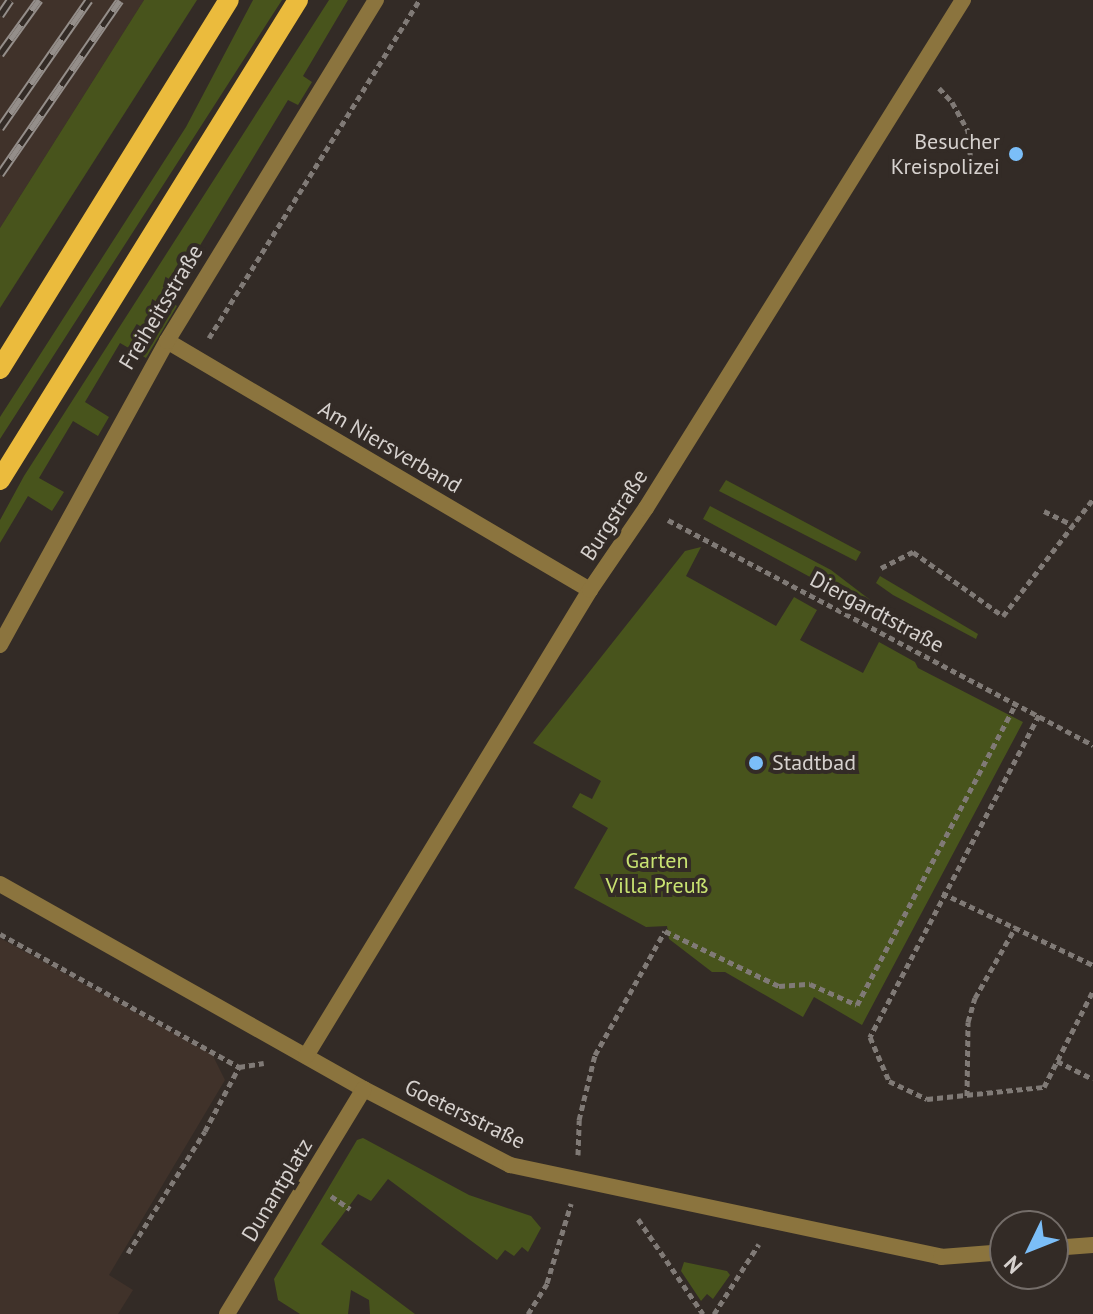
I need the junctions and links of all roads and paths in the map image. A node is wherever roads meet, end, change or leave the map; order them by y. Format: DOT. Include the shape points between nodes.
graph roads {
  1 [pos="229,0"];
  2 [pos="298,0"];
  3 [pos="376,0"];
  4 [pos="419,0"];
  5 [pos="963,0"];
  6 [pos="919,68"];
  7 [pos="972,174"];
  8 [pos="167,341"];
  9 [pos="196,359"];
  10 [pos="0,369"];
  11 [pos="0,480"];
  12 [pos="1093,499"];
  13 [pos="646,508"];
  14 [pos="1044,511"];
  15 [pos="1073,525"];
  16 [pos="881,568"];
  17 [pos="590,590"];
  18 [pos="0,645"];
  19 [pos="1016,703"];
  20 [pos="1039,715"];
  21 [pos="1093,745"];
  22 [pos="0,884"];
  23 [pos="942,893"];
  24 [pos="1016,926"];
  25 [pos="0,934"];
  26 [pos="1093,965"];
  27 [pos="1093,991"];
  28 [pos="306,1056"];
  29 [pos="1057,1061"];
  30 [pos="239,1067"];
  31 [pos="1093,1079"];
  32 [pos="364,1089"];
  33 [pos="967,1096"];
  34 [pos="577,1180"];
  35 [pos="618,1188"];
  36 [pos="773,1223"];
  37 [pos="1093,1245"];
  38 [pos="1069,1247"];
  39 [pos="128,1253"];
  40 [pos="989,1253"];
  41 [pos="227,1314"];
  42 [pos="528,1314"];
  43 [pos="703,1314"];
  44 [pos="714,1314"];
  1 -- 10 [label="main road"];
  2 -- 11 [label="main road, Freiheitsstraße"];
  3 -- 8 [label="street, Freiheitsstraße"];
  4 -- 9 [label="path"];
  5 -- 6 [label="street, Burgstraße"];
  6 -- 7 [label="path" via="952,102 968,131"];
  6 -- 13 [label="street, Burgstraße"];
  8 -- 9 [label="street, Am Niersverband"];
  8 -- 18 [label="street, Freiheitsstraße"];
  9 -- 17 [label="street, Am Niersverband"];
  12 -- 15 [label="path"];
  13 -- 17 [label="street, Burgstraße"];
  13 -- 19 [label="path, Diergardtstraße"];
  14 -- 15 [label="path"];
  15 -- 16 [label="path" via="1003,616 913,552"];
  17 -- 28 [label="street, Burgstraße"];
  19 -- 20 [label="path, Diergardtstraße"];
  19 -- 34 [label="path" via="857,1005 810,984 779,986 665,931 595,1055 579,1120"];
  20 -- 21 [label="path, Diergardtstraße"];
  20 -- 23 [label="path"];
  22 -- 28 [label="street, Goetersstraße"];
  23 -- 24 [label="path"];
  23 -- 33 [label="path" via="870,1037 889,1081 927,1099"];
  24 -- 26 [label="path"];
  24 -- 33 [label="path" via="972,1010"];
  25 -- 30 [label="path"];
  27 -- 29 [label="path"];
  28 -- 30 [label="path"];
  28 -- 32 [label="street, Goetersstraße"];
  29 -- 31 [label="path"];
  29 -- 33 [label="path" via="1044,1087"];
  30 -- 39 [label="path"];
  32 -- 34 [label="street, Goetersstraße" via="510,1165"];
  32 -- 41 [label="street, Dunantplatz"];
  34 -- 35 [label="street, Goetersstraße"];
  34 -- 42 [label="path" via="547,1283"];
  35 -- 36 [label="street, Goetersstraße"];
  35 -- 43 [label="path"];
  36 -- 40 [label="street, Goetersstraße" via="941,1257"];
  36 -- 44 [label="path"];
  37 -- 38 [label="street"];
}
